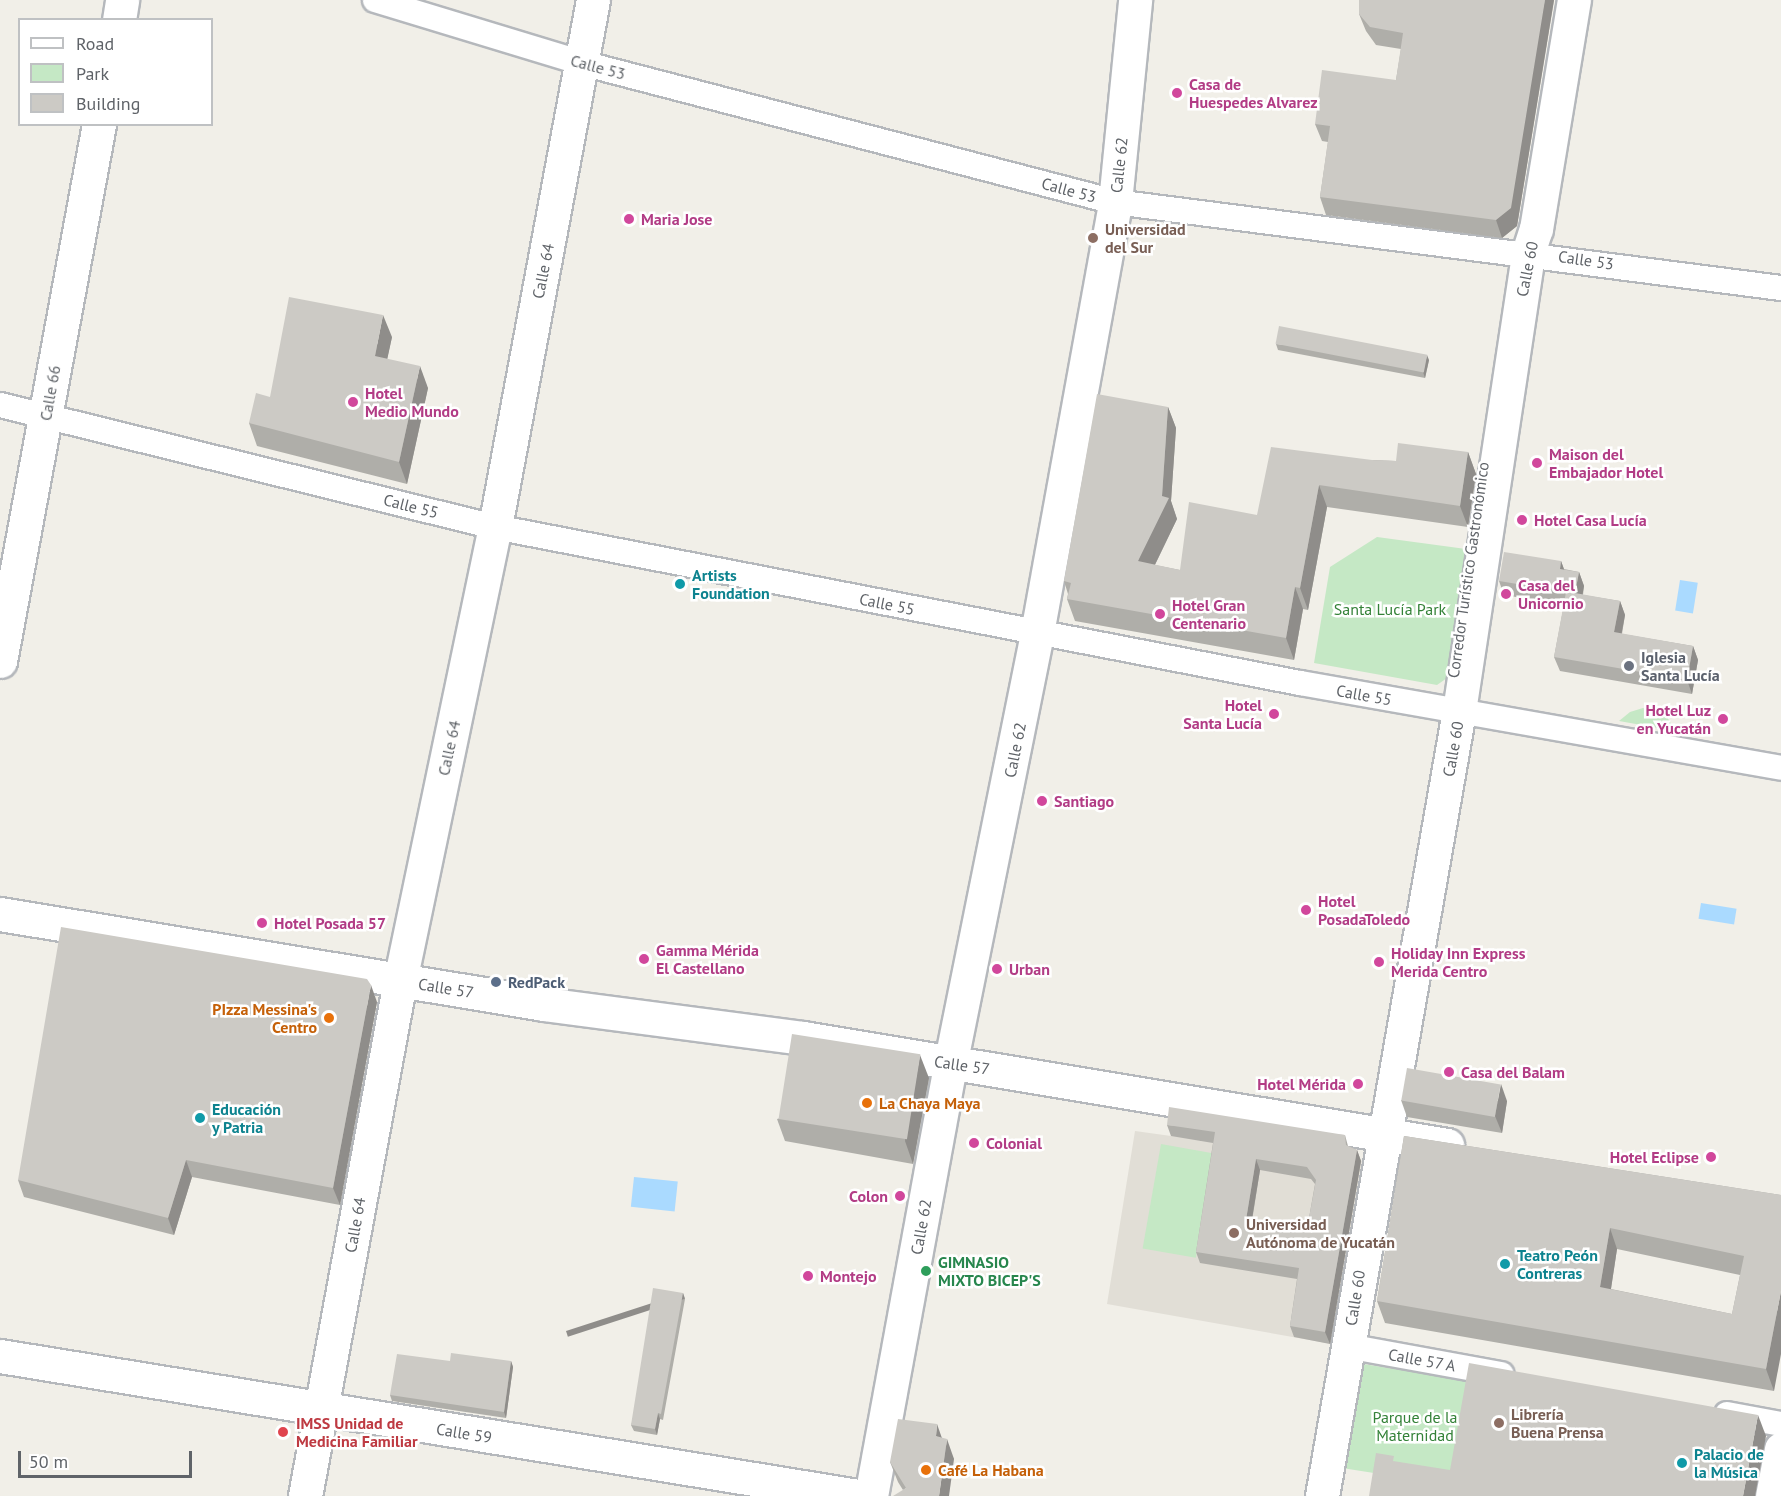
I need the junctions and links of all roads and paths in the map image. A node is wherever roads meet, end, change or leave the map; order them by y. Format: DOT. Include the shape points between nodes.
graph roads {
  1 [pos="122,0"];
  2 [pos="375,0"];
  3 [pos="593,0"];
  4 [pos="1135,0"];
  5 [pos="1563,0"];
  6 [pos="1574,0"];
  7 [pos="1586,0"];
  8 [pos="118,18"];
  9 [pos="582,63"];
  10 [pos="99,126"];
  11 [pos="1115,202"];
  12 [pos="1530,253"];
  13 [pos="1781,288"];
  14 [pos="0,405"];
  15 [pos="45,417"];
  16 [pos="495,527"];
  17 [pos="1055,636"];
  18 [pos="0,661"];
  19 [pos="1466,713"];
  20 [pos="1781,768"];
  21 [pos="0,914"];
  22 [pos="400,981"];
  23 [pos="950,1065"];
  24 [pos="1385,1136"];
  25 [pos="1479,1150"];
  26 [pos="1353,1348"];
  27 [pos="0,1356"];
  28 [pos="1525,1378"];
  29 [pos="1698,1409"];
  30 [pos="321,1410"];
  31 [pos="1781,1424"];
  32 [pos="1781,1449"];
  33 [pos="305,1496"];
  34 [pos="858,1496"];
  35 [pos="871,1496"];
  36 [pos="1310,1496"];
  37 [pos="1322,1496"];
  38 [pos="1334,1496"];
  39 [pos="1772,1496"];
  1 -- 8 [label="main road"];
  2 -- 9 [label="street, Calle 53"];
  3 -- 9 [label="main road, Calle 64"];
  4 -- 11 [label="main road, Calle 62"];
  5 -- 12 [label="street, Corredor Turístico Gastronómico"];
  6 -- 12 [label="main road, Calle 60"];
  7 -- 12 [label="street, Corredor Turístico Gastronómico"];
  9 -- 11 [label="street, Calle 53"];
  9 -- 16 [label="main road, Calle 64"];
  10 -- 15 [label="main road, Calle 66"];
  11 -- 12 [label="street, Calle 53"];
  11 -- 17 [label="main road, Calle 62"];
  12 -- 13 [label="street, Calle 53"];
  12 -- 17 [label="street, Corredor Turístico Gastronómico" via="1453,681 1446,694"];
  12 -- 19 [label="main road, Calle 60"];
  14 -- 15 [label="street, Calle 55"];
  15 -- 16 [label="street, Calle 55"];
  15 -- 18 [label="main road, Calle 66"];
  16 -- 17 [label="street, Calle 55"];
  16 -- 22 [label="main road, Calle 64"];
  17 -- 19 [label="street, Calle 55"];
  17 -- 23 [label="main road, Calle 62"];
  17 -- 24 [label="street" via="1442,718 1445,725 1374,1114"];
  19 -- 20 [label="street, Calle 55"];
  19 -- 24 [label="main road, Calle 60"];
  21 -- 22 [label="main road, Calle 57"];
  22 -- 23 [label="main road, Calle 57" via="642,1019 803,1038"];
  22 -- 30 [label="main road, Calle 64"];
  23 -- 24 [label="main road, Calle 57"];
  23 -- 35 [label="main road, Calle 62"];
  24 -- 25 [label="main road, Calle 57"];
  24 -- 26 [label="main road, Calle 60"];
  24 -- 36 [label="street"];
  26 -- 28 [label="street, Calle 57 A"];
  26 -- 37 [label="main road, Calle 60"];
  26 -- 38 [label="street"];
  27 -- 30 [label="main road, Calle 59"];
  29 -- 31 [label="street"];
  30 -- 33 [label="main road, Calle 64"];
  30 -- 34 [label="main road, Calle 59"];
  32 -- 39 [label="main road"];
}
